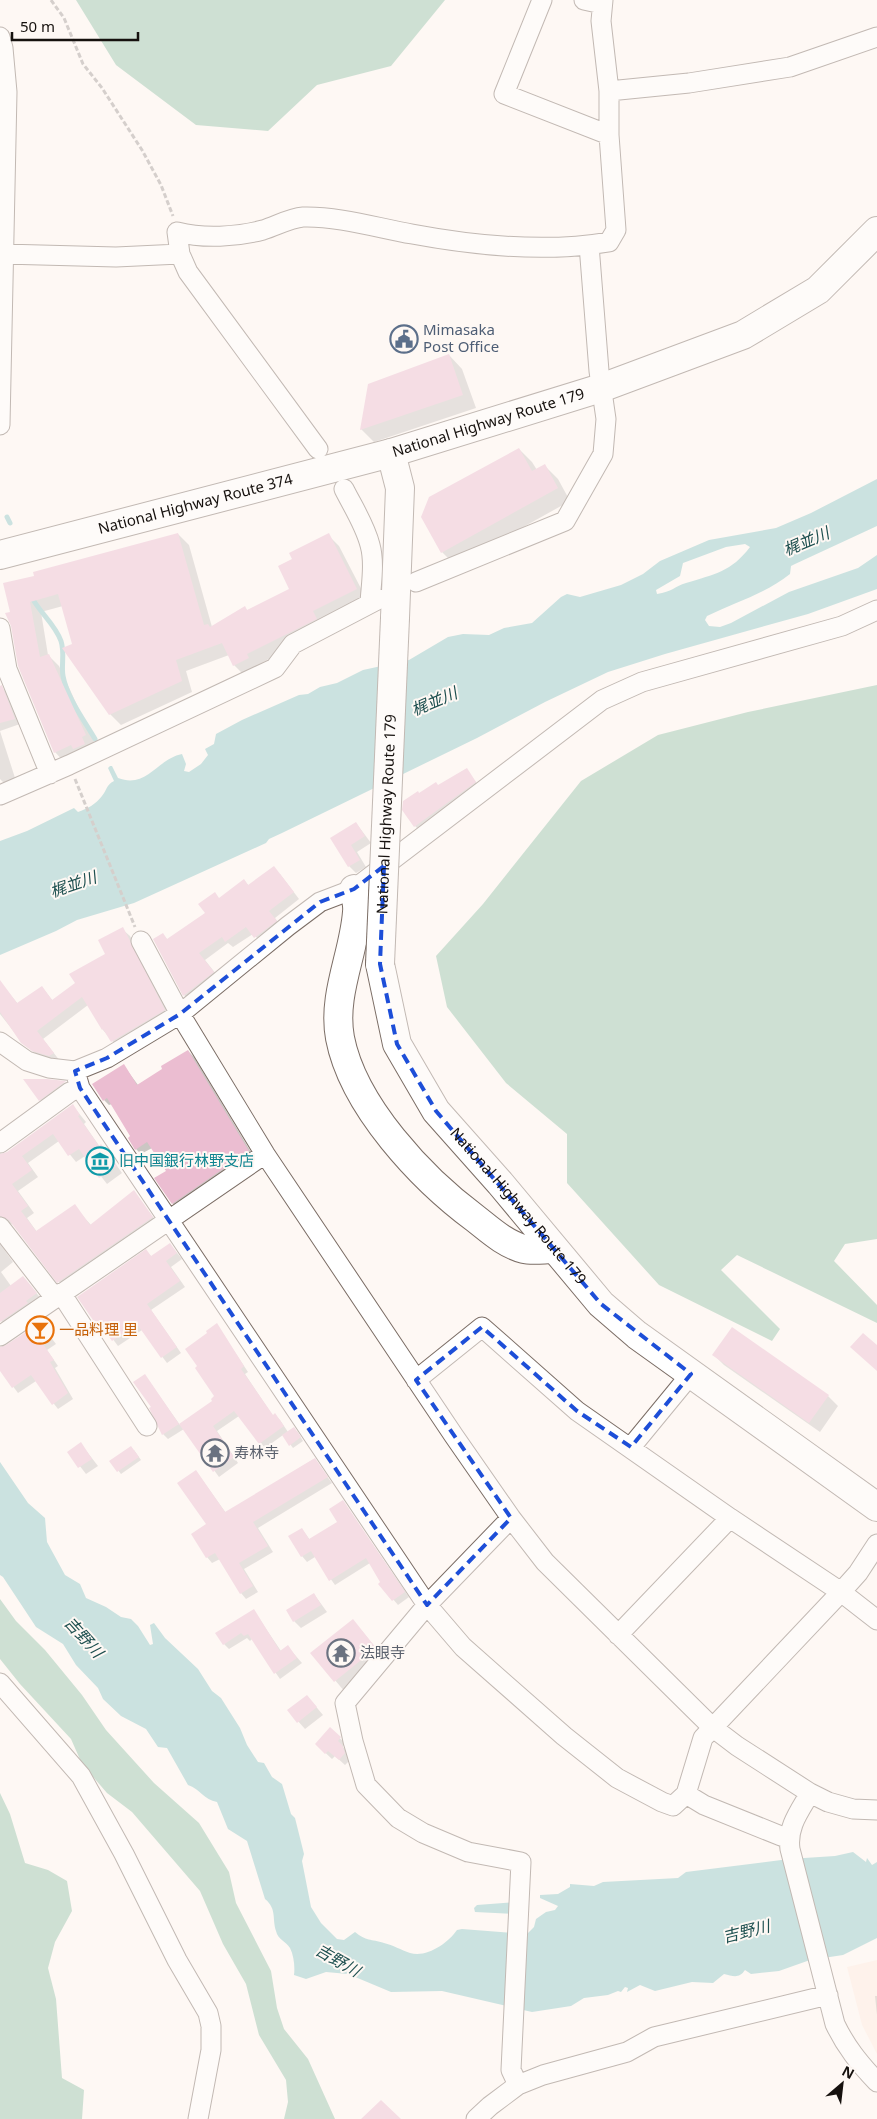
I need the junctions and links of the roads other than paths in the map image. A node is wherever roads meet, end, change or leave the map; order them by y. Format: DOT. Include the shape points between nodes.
graph roads {
  1 [pos="542,0"];
  2 [pos="596,1"];
  3 [pos="0,37"];
  4 [pos="877,37"];
  5 [pos="609,90"];
  6 [pos="609,135"];
  7 [pos="877,231"];
  8 [pos="589,246"];
  9 [pos="3,254"];
  10 [pos="180,254"];
  11 [pos="601,388"];
  12 [pos="0,425"];
  13 [pos="318,449"];
  14 [pos="391,453"];
  15 [pos="344,489"];
  16 [pos="0,555"];
  17 [pos="416,582"];
  18 [pos="381,607"];
  19 [pos="877,610"];
  20 [pos="0,628"];
  21 [pos="4,671"];
  22 [pos="50,774"];
  23 [pos="0,795"];
  24 [pos="354,889"];
  25 [pos="141,941"];
  26 [pos="180,1014"];
  27 [pos="0,1042"];
  28 [pos="78,1080"];
  29 [pos="0,1143"];
  30 [pos="265,1154"];
  31 [pos="169,1220"];
  32 [pos="0,1227"];
  33 [pos="554,1249"];
  34 [pos="58,1296"];
  35 [pos="0,1336"];
  36 [pos="690,1374"];
  37 [pos="416,1380"];
  38 [pos="148,1426"];
  39 [pos="631,1447"];
  40 [pos="877,1507"];
  41 [pos="511,1518"];
  42 [pos="730,1518"];
  43 [pos="877,1544"];
  44 [pos="841,1592"];
  45 [pos="427,1605"];
  46 [pos="877,1620"];
  47 [pos="618,1635"];
  48 [pos="0,1683"];
  49 [pos="712,1727"];
  50 [pos="810,1793"];
  51 [pos="686,1794"];
  52 [pos="877,1810"];
  53 [pos="789,1843"];
  54 [pos="826,1987"];
  55 [pos="877,2082"];
  56 [pos="518,2085"];
  57 [pos="198,2119"];
  58 [pos="476,2119"];
  1 -- 6 [label="street" via="504,94"];
  2 -- 5 [label="street"];
  3 -- 9 [label="street" via="7,92"];
  4 -- 5 [label="street" via="790,68 690,83"];
  5 -- 6 [label="street"];
  6 -- 8 [label="street" via="616,230 609,242"];
  7 -- 11 [label="highway, National Highway Route 179" via="818,290 743,335"];
  8 -- 10 [label="street" via="504,247 326,218 302,217 263,230 234,235 193,236 177,232"];
  8 -- 11 [label="street"];
  9 -- 10 [label="street" via="116,257"];
  9 -- 12 [label="street"];
  10 -- 13 [label="street" via="188,272"];
  11 -- 14 [label="highway, National Highway Route 179"];
  11 -- 17 [label="street" via="606,419 603,454 565,521"];
  14 -- 16 [label="highway, National Highway Route 374"];
  14 -- 18 [label="highway, National Highway Route 179" via="400,488"];
  15 -- 18 [label="street" via="370,545"];
  18 -- 22 [label="street" via="293,644 274,668"];
  18 -- 33 [label="highway, National Highway Route 179, bridge" via="380,964 397,1044 436,1111"];
  19 -- 24 [label="street" via="842,626 642,682 602,700"];
  20 -- 21 [label="street"];
  21 -- 22 [label="street"];
  22 -- 23 [label="street"];
  24 -- 26 [label="street" via="320,902"];
  24 -- 33 [label="highway" via="357,910 338,1001 340,1038 354,1080 410,1161 448,1198 502,1239 525,1250"];
  25 -- 26 [label="street"];
  26 -- 28 [label="street" via="107,1058"];
  26 -- 30 [label="street"];
  27 -- 28 [label="street" via="27,1061"];
  28 -- 29 [label="street" via="70,1092"];
  28 -- 31 [label="street"];
  30 -- 31 [label="street"];
  30 -- 37 [label="street"];
  31 -- 34 [label="street"];
  31 -- 45 [label="street"];
  32 -- 34 [label="street"];
  33 -- 36 [label="highway, National Highway Route 179" via="601,1304 636,1335"];
  34 -- 35 [label="street"];
  34 -- 38 [label="street"];
  36 -- 39 [label="street"];
  36 -- 40 [label="highway, National Highway Route 179"];
  37 -- 39 [label="street" via="482,1327 578,1410"];
  37 -- 41 [label="street"];
  39 -- 42 [label="street"];
  41 -- 45 [label="street"];
  41 -- 47 [label="street" via="545,1562"];
  42 -- 44 [label="street"];
  42 -- 47 [label="street"];
  43 -- 44 [label="street"];
  44 -- 46 [label="street"];
  44 -- 49 [label="street"];
  45 -- 51 [label="street" via="463,1647 617,1778 673,1806"];
  45 -- 56 [label="street" via="345,1703 366,1785 398,1818 423,1833 468,1852 521,1862 511,2070"];
  47 -- 49 [label="street"];
  48 -- 57 [label="street" via="81,1776 208,2013 211,2050"];
  49 -- 50 [label="street"];
  49 -- 51 [label="street" via="701,1744"];
  50 -- 52 [label="street" via="852,1810"];
  50 -- 53 [label="street" via="793,1823"];
  51 -- 53 [label="street" via="704,1805 774,1833"];
  53 -- 54 [label="street"];
  54 -- 55 [label="street" via="835,2024 844,2043"];
  54 -- 56 [label="street" via="654,2037 627,2052 543,2074"];
  56 -- 58 [label="street"];
}
